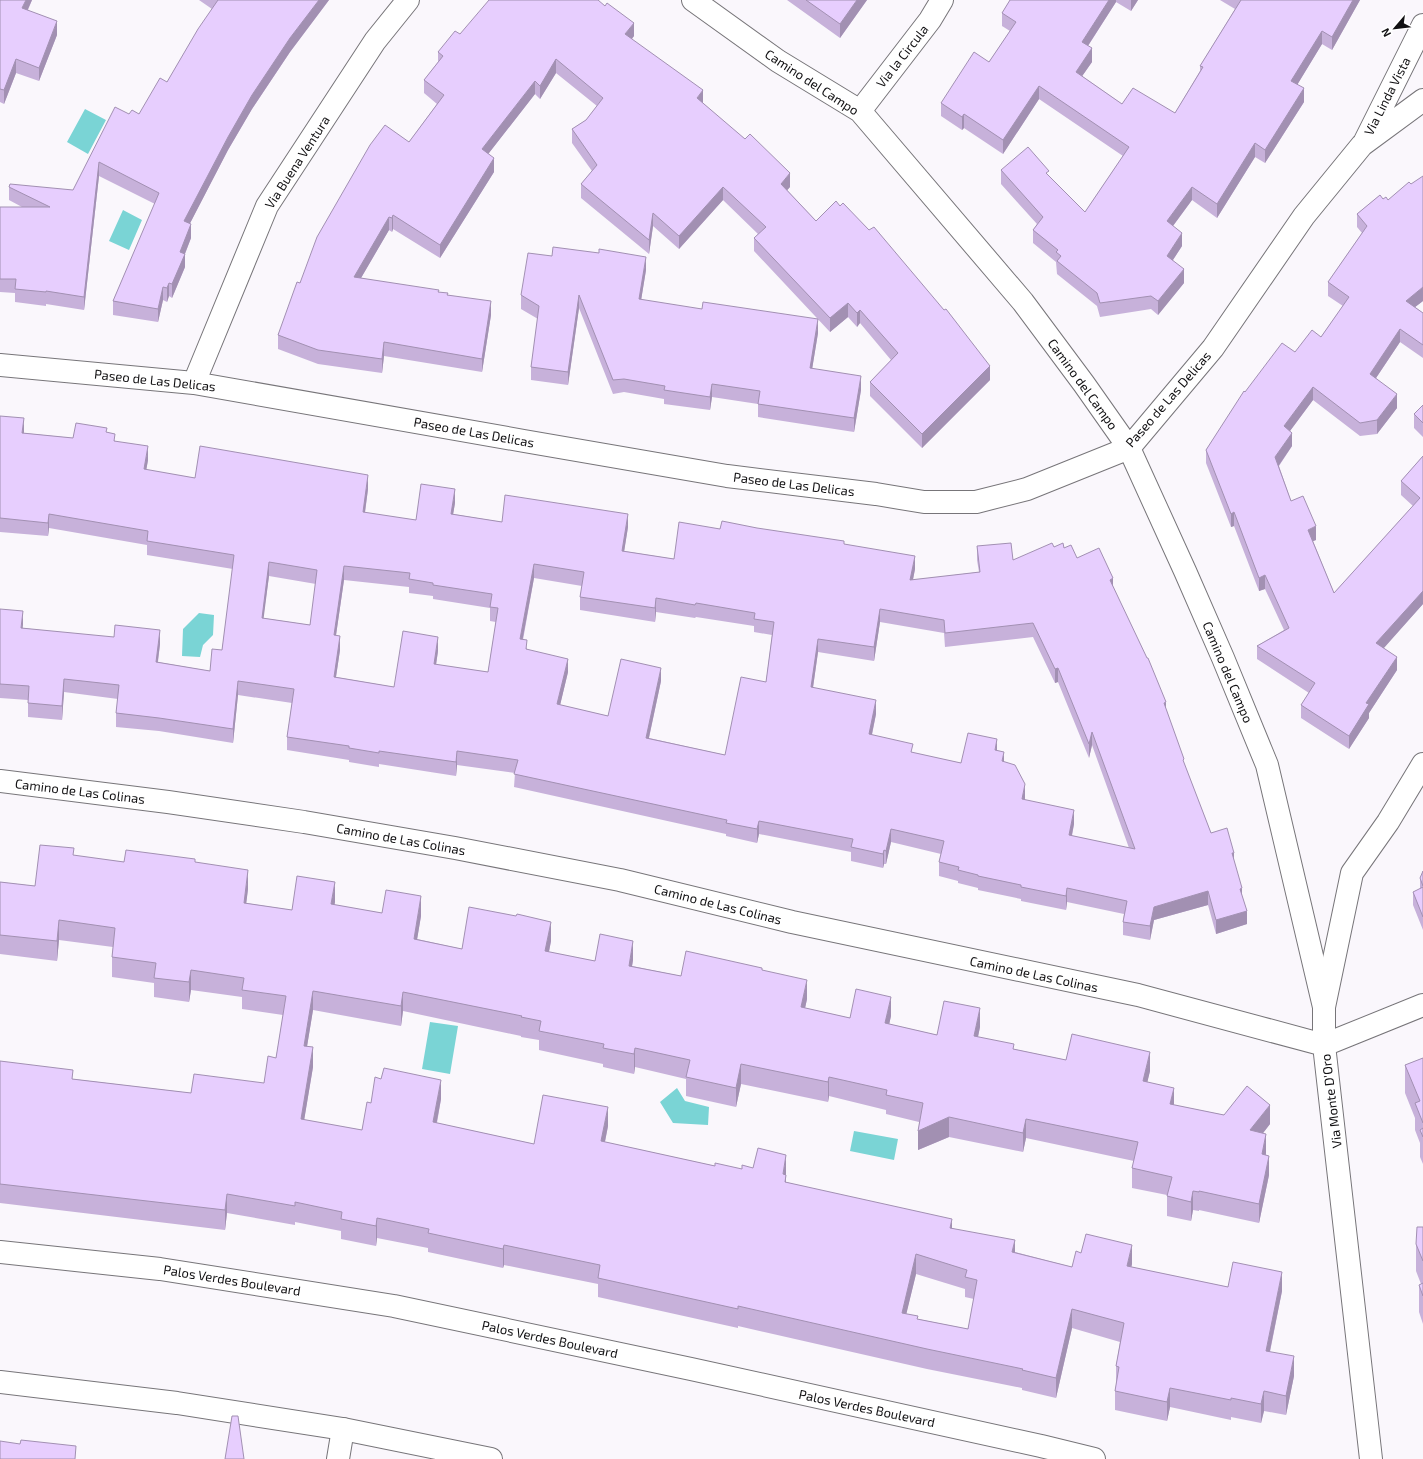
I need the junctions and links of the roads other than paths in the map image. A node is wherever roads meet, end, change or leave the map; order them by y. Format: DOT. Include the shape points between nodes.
graph roads {
  1 [pos="408,0"];
  2 [pos="693,0"];
  3 [pos="942,0"];
  4 [pos="1423,25"];
  5 [pos="1423,100"];
  6 [pos="860,111"];
  7 [pos="1362,145"];
  8 [pos="0,365"];
  9 [pos="194,382"];
  10 [pos="1128,448"];
  11 [pos="1423,764"];
  12 [pos="0,781"];
  13 [pos="1423,1005"];
  14 [pos="1324,1007"];
  15 [pos="1324,1045"];
  16 [pos="0,1252"];
  17 [pos="0,1382"];
  18 [pos="343,1429"];
  19 [pos="338,1459"];
  20 [pos="491,1459"];
  21 [pos="1094,1459"];
  22 [pos="1371,1459"];
  1 -- 9 [label="street, Via Buena Ventura" via="375,41 267,206"];
  2 -- 6 [label="street, Camino del Campo" via="778,61"];
  3 -- 6 [label="street, Via la Circula" via="930,20"];
  4 -- 7 [label="street, Via Linda Vista"];
  5 -- 7 [label="street, Paseo de Las Delicas"];
  6 -- 10 [label="street, Camino del Campo" via="1023,302"];
  7 -- 10 [label="street, Paseo de Las Delicas" via="1304,216 1212,348"];
  8 -- 9 [label="street, Paseo de Las Delicas"];
  9 -- 10 [label="street, Paseo de Las Delicas" via="727,476 924,502 976,502 1028,489"];
  10 -- 14 [label="street, Camino del Campo" via="1204,615 1266,765"];
  11 -- 14 [label="street, Via Monte D'Oro" via="1388,822 1352,873"];
  12 -- 15 [label="street, Camino de Las Colinas" via="304,822 620,880 792,922 1138,995"];
  13 -- 15 [label="street"];
  14 -- 15 [label="street, Via Monte D'Oro"];
  15 -- 22 [label="street, Via Monte D'Oro"];
  16 -- 21 [label="street, Palos Verdes Boulevard" via="160,1269 394,1306"];
  17 -- 18 [label="street" via="177,1403"];
  18 -- 19 [label="street"];
  18 -- 20 [label="street"];
}
